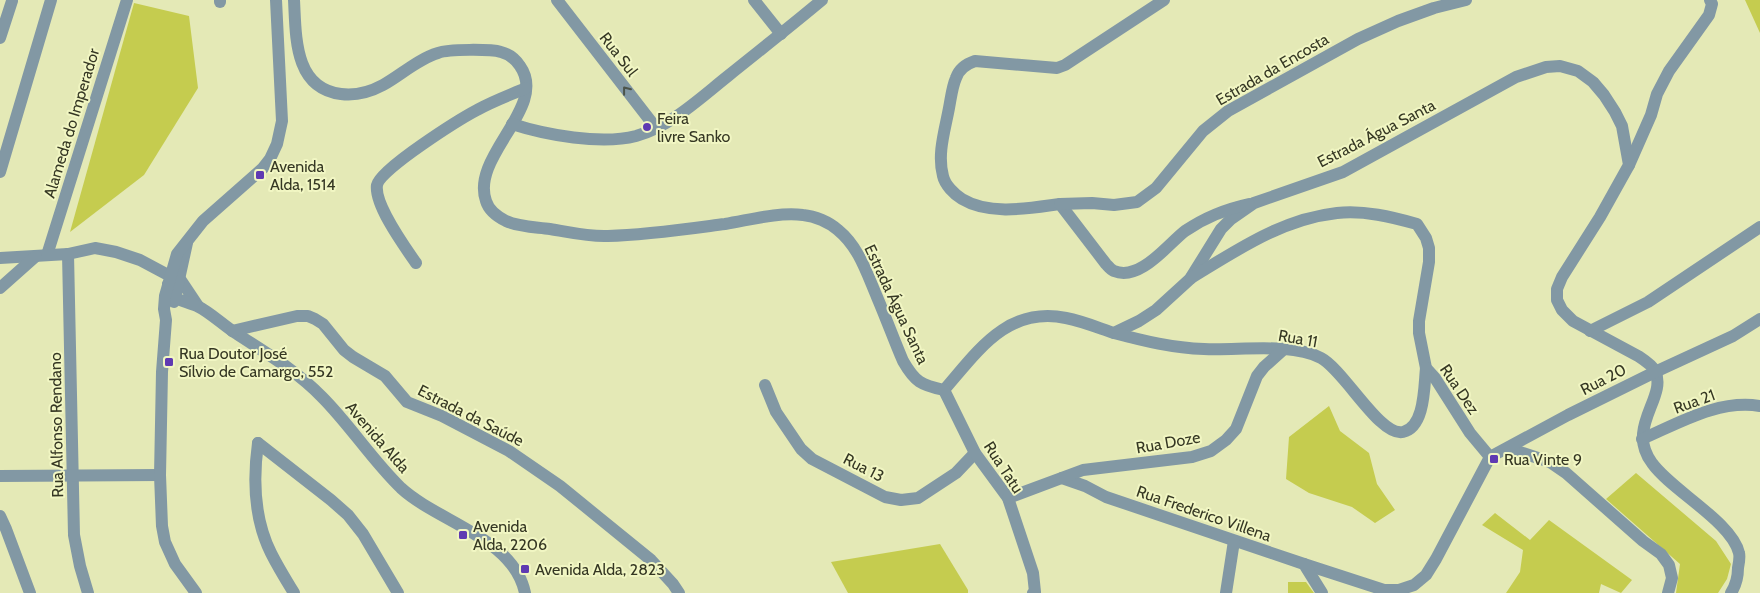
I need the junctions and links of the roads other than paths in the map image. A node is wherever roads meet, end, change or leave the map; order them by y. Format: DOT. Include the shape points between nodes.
graph roads {
  1 [pos="11,0"];
  2 [pos="51,0"];
  3 [pos="127,0"];
  4 [pos="276,0"];
  5 [pos="294,0"];
  6 [pos="557,0"];
  7 [pos="754,0"];
  8 [pos="822,0"];
  9 [pos="1466,0"];
  10 [pos="1710,0"];
  11 [pos="1158,2"];
  12 [pos="781,34"];
  13 [pos="0,38"];
  14 [pos="526,88"];
  15 [pos="512,124"];
  16 [pos="656,128"];
  17 [pos="1629,165"];
  18 [pos="0,172"];
  19 [pos="1060,204"];
  20 [pos="1254,204"];
  21 [pos="1760,227"];
  22 [pos="68,254"];
  23 [pos="41,256"];
  24 [pos="0,258"];
  25 [pos="416,264"];
  26 [pos="1190,278"];
  27 [pos="172,280"];
  28 [pos="0,288"];
  29 [pos="175,298"];
  30 [pos="198,306"];
  31 [pos="1760,319"];
  32 [pos="166,320"];
  33 [pos="1590,331"];
  34 [pos="232,332"];
  35 [pos="1760,332"];
  36 [pos="1114,333"];
  37 [pos="1733,336"];
  38 [pos="1284,349"];
  39 [pos="1426,368"];
  40 [pos="1655,372"];
  41 [pos="766,385"];
  42 [pos="944,390"];
  43 [pos="1760,406"];
  44 [pos="1642,439"];
  45 [pos="1508,448"];
  46 [pos="975,453"];
  47 [pos="1490,457"];
  48 [pos="73,475"];
  49 [pos="160,475"];
  50 [pos="0,476"];
  51 [pos="1062,478"];
  52 [pos="1008,498"];
  53 [pos="0,516"];
  54 [pos="1234,541"];
  55 [pos="1304,564"];
  56 [pos="30,593"];
  57 [pos="88,593"];
  58 [pos="196,593"];
  59 [pos="294,593"];
  60 [pos="398,593"];
  61 [pos="525,593"];
  62 [pos="679,593"];
  63 [pos="1034,593"];
  64 [pos="1226,593"];
  65 [pos="1322,593"];
  66 [pos="1668,593"];
  67 [pos="1731,593"];
  1 -- 13 [label="street"];
  2 -- 18 [label="street"];
  3 -- 23 [label="street, Alameda do Imperador"];
  4 -- 27 [label="street" via="282,121 277,144 263,168 203,221 177,254"];
  5 -- 14 [label="street" via="296,38 305,73 315,85 332,93 351,95 369,92 425,58 447,51 500,51 509,55 523,70"];
  16 -- 6 [label="street, Rua Sul, one-way"];
  7 -- 12 [label="street"];
  8 -- 12 [label="street"];
  9 -- 19 [label="street, Estrada da Encosta" via="1398,21 1374,32 1228,111 1203,130 1156,188 1137,202"];
  10 -- 17 [label="street" via="1709,15 1661,86"];
  11 -- 19 [label="street, Estrada da Encosta" via="1065,65 1057,68 974,61 966,64 956,78 941,164 951,189 962,199 992,208 1017,210"];
  12 -- 16 [label="street" via="689,107"];
  14 -- 15 [label="street, Estrada Água Santa"];
  14 -- 25 [label="street" via="454,122 381,177 377,184 378,200"];
  15 -- 16 [label="street" via="539,132 593,139 634,136"];
  15 -- 42 [label="street, Estrada Água Santa" via="484,179 487,205 496,215 508,222 529,226 607,236 781,215 804,215 822,220 838,230 852,245 863,264 911,374 926,386"];
  17 -- 20 [label="street, Estrada Água Santa" via="1622,126 1593,82 1578,71 1560,66 1546,67 1516,76 1343,172"];
  17 -- 33 [label="street" via="1557,289 1557,300 1562,310"];
  19 -- 20 [label="street" via="1106,264 1114,271 1126,272 1152,261 1201,221 1232,208"];
  20 -- 26 [label="street, Estrada Água Santa" via="1221,229"];
  21 -- 33 [label="street" via="1648,302"];
  22 -- 23 [label="street"];
  22 -- 27 [label="street" via="95,248 116,252 140,260"];
  22 -- 48 [label="street, Rua Alfonso Rendano"];
  23 -- 24 [label="street"];
  23 -- 28 [label="street"];
  26 -- 36 [label="street, Estrada Água Santa" via="1156,310"];
  26 -- 39 [label="street, Rua Dez" via="1270,232 1304,220 1339,213 1375,215 1417,224 1429,248 1419,320"];
  27 -- 29 [label="street"];
  27 -- 30 [label="street, Avenida Alda"];
  27 -- 32 [label="street" via="164,309"];
  29 -- 30 [label="street, Avenida Alda"];
  29 -- 32 [label="street"];
  30 -- 34 [label="street, Avenida Alda"];
  31 -- 37 [label="street, Rua 20"];
  32 -- 49 [label="street"];
  33 -- 40 [label="street" via="1638,356"];
  34 -- 61 [label="street, Avenida Alda" via="297,375 323,397 402,489 420,503 472,532 502,555 515,570"];
  34 -- 62 [label="street, Estrada da Saúde" via="297,316 315,318 352,357 385,376 407,402 442,416 509,451 560,486 651,560"];
  35 -- 37 [label="street, Rua 20"];
  36 -- 38 [label="street, Rua 11" via="1159,345 1204,349"];
  36 -- 42 [label="street" via="1066,318 1042,316 1023,319 1003,328 986,342"];
  37 -- 40 [label="street, Rua 20"];
  38 -- 39 [label="street, Rua 11" via="1321,358 1393,432 1403,432 1416,423"];
  38 -- 51 [label="street, Rua Doze" via="1257,376 1236,429 1211,451 1192,457 1084,470"];
  39 -- 47 [label="street, Rua Dez"];
  40 -- 44 [label="street" via="1656,391"];
  40 -- 45 [label="street, Rua 20"];
  41 -- 46 [label="street, Rua 13" via="776,412 801,449 812,459 885,497 901,500 918,498 956,473"];
  42 -- 46 [label="street, Rua Tatu"];
  43 -- 44 [label="street, Rua 21" via="1724,406"];
  44 -- 67 [label="street" via="1644,450 1660,472 1717,522 1735,543 1740,554 1738,578"];
  45 -- 47 [label="street, Rua 20"];
  45 -- 66 [label="street" via="1550,462 1566,473 1661,554 1672,578"];
  46 -- 52 [label="street, Rua Tatu"];
  47 -- 55 [label="street" via="1436,559 1426,575 1414,585 1384,590"];
  48 -- 49 [label="street"];
  48 -- 50 [label="street"];
  48 -- 57 [label="street, Rua Alfonso Rendano" via="74,535"];
  49 -- 58 [label="street" via="165,542"];
  51 -- 52 [label="street, Rua Doze"];
  51 -- 54 [label="street, Rua Frederico Villena"];
  52 -- 63 [label="street, Rua Tatu" via="1034,572"];
  53 -- 56 [label="street"];
  54 -- 55 [label="street, Rua Frederico Villena"];
  54 -- 64 [label="street"];
  55 -- 65 [label="street"];
  59 -- 60 [label="street" via="270,552 262,531 255,467 258,443 348,515"];
}
